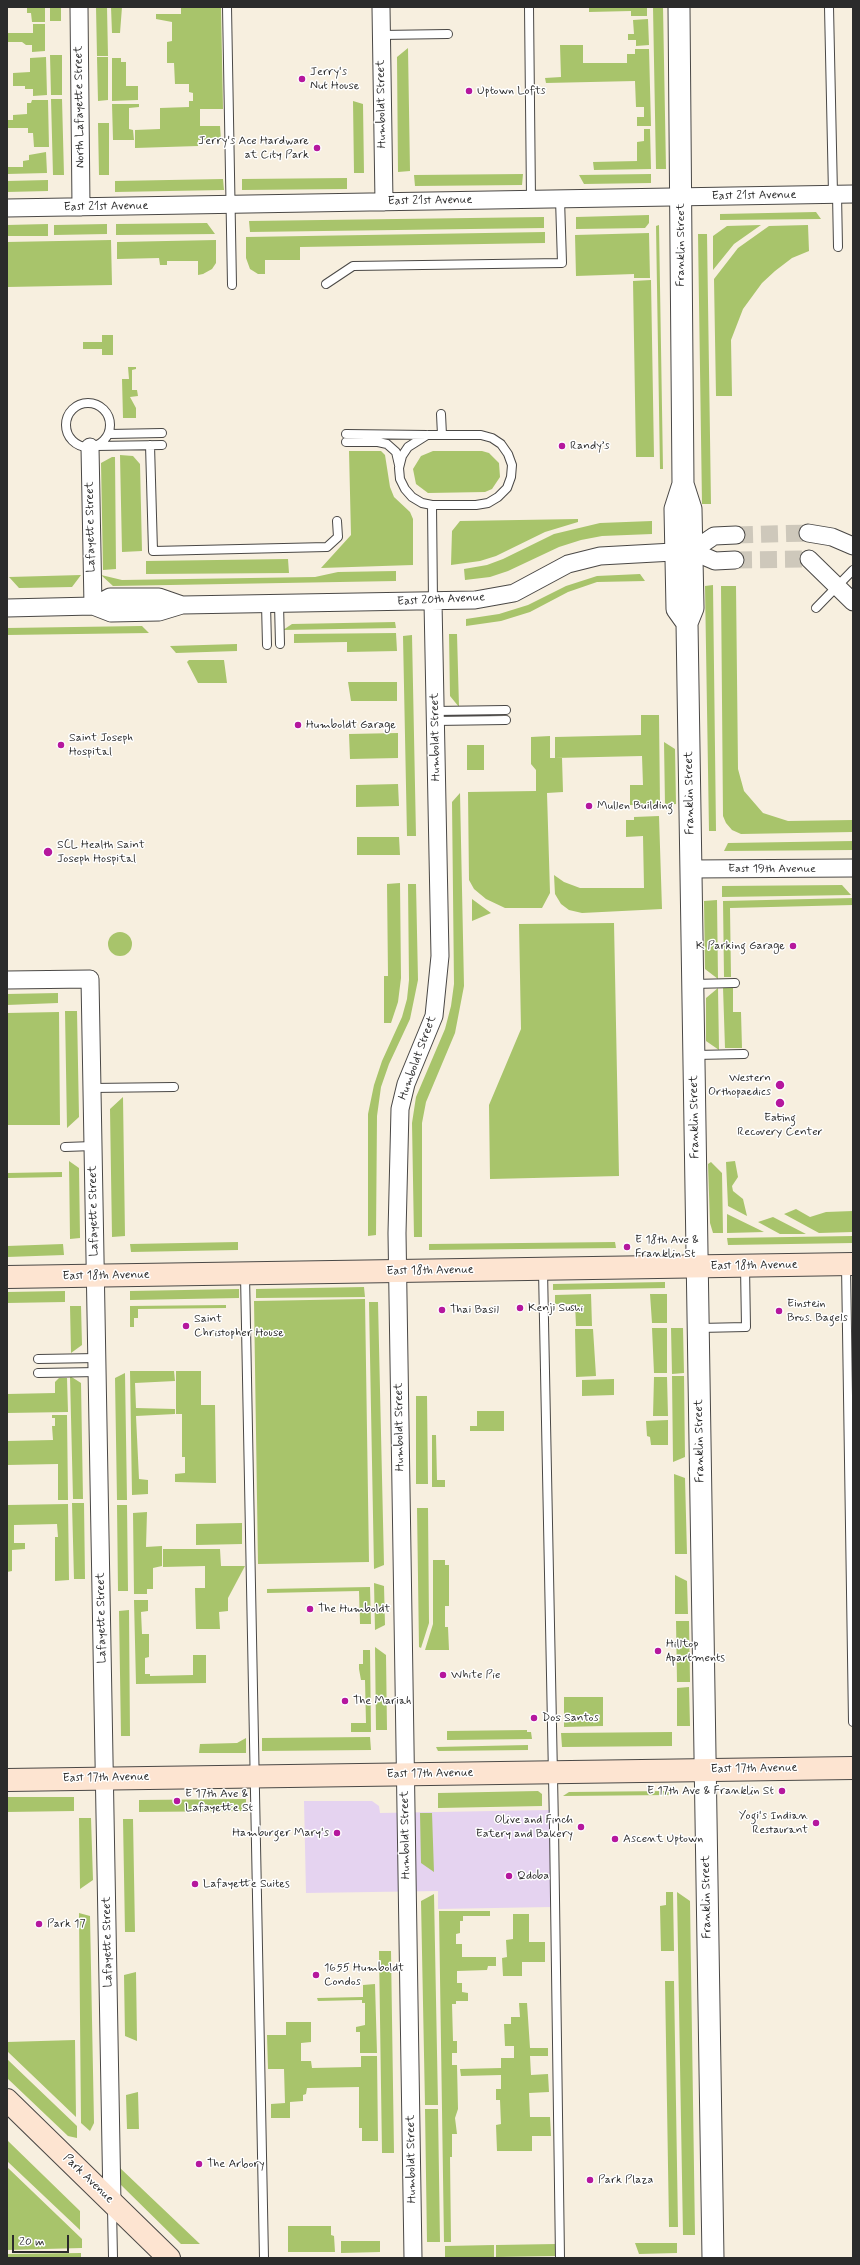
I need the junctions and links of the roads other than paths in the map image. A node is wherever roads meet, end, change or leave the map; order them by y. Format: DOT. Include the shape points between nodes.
graph roads {
  1 [pos="79,7"];
  2 [pos="227,7"];
  3 [pos="381,7"];
  4 [pos="528,7"];
  5 [pos="679,7"];
  6 [pos="829,7"];
  7 [pos="448,34"];
  8 [pos="381,35"];
  9 [pos="841,194"];
  10 [pos="682,197"];
  11 [pos="531,199"];
  12 [pos="560,199"];
  13 [pos="384,202"];
  14 [pos="230,205"];
  15 [pos="81,207"];
  16 [pos="7,208"];
  17 [pos="838,247"];
  18 [pos="326,284"];
  19 [pos="232,285"];
  20 [pos="441,414"];
  21 [pos="162,433"];
  22 [pos="109,434"];
  23 [pos="427,435"];
  24 [pos="442,435"];
  25 [pos="150,445"];
  26 [pos="162,445"];
  27 [pos="92,447"];
  28 [pos="399,468"];
  29 [pos="432,504"];
  30 [pos="337,521"];
  31 [pos="808,533"];
  32 [pos="736,535"];
  33 [pos="853,546"];
  34 [pos="684,552"];
  35 [pos="809,559"];
  36 [pos="735,560"];
  37 [pos="853,570"];
  38 [pos="837,586"];
  39 [pos="433,602"];
  40 [pos="853,602"];
  41 [pos="273,604"];
  42 [pos="93,606"];
  43 [pos="7,608"];
  44 [pos="816,608"];
  45 [pos="280,644"];
  46 [pos="267,645"];
  47 [pos="506,710"];
  48 [pos="435,716"];
  49 [pos="506,720"];
  50 [pos="853,868"];
  51 [pos="691,869"];
  52 [pos="7,980"];
  53 [pos="735,983"];
  54 [pos="693,984"];
  55 [pos="694,1054"];
  56 [pos="744,1054"];
  57 [pos="174,1087"];
  58 [pos="92,1088"];
  59 [pos="93,1146"];
  60 [pos="65,1147"];
  61 [pos="850,1264"];
  62 [pos="745,1266"];
  63 [pos="698,1267"];
  64 [pos="543,1269"];
  65 [pos="398,1271"];
  66 [pos="245,1274"];
  67 [pos="96,1276"];
  68 [pos="7,1277"];
  69 [pos="698,1328"];
  70 [pos="38,1359"];
  71 [pos="97,1365"];
  72 [pos="38,1373"];
  73 [pos="853,1722"];
  74 [pos="853,1768"];
  75 [pos="705,1770"];
  76 [pos="553,1772"];
  77 [pos="405,1774"];
  78 [pos="255,1776"];
  79 [pos="105,1778"];
  80 [pos="7,1780"];
  81 [pos="7,2100"];
  82 [pos="112,2203"];
  83 [pos="113,2258"];
  84 [pos="169,2258"];
  85 [pos="264,2258"];
  86 [pos="413,2258"];
  87 [pos="560,2258"];
  88 [pos="713,2258"];
  1 -- 15 [label="street, North Lafayette Street"];
  2 -- 14 [label="lane"];
  3 -- 8 [label="street, Humboldt Street"];
  4 -- 11 [label="lane"];
  5 -- 10 [label="street, Franklin Street"];
  6 -- 9 [label="lane"];
  7 -- 8 [label="lane"];
  8 -- 13 [label="street, Humboldt Street"];
  9 -- 10 [label="street, East 21st Avenue"];
  9 -- 17 [label="lane"];
  10 -- 12 [label="street, East 21st Avenue"];
  10 -- 34 [label="street, Franklin Street" via="680,226 683,484 675,509"];
  11 -- 12 [label="street, East 21st Avenue"];
  11 -- 13 [label="street, East 21st Avenue"];
  12 -- 18 [label="lane" via="562,262 353,266"];
  13 -- 14 [label="street, East 21st Avenue"];
  14 -- 15 [label="street, East 21st Avenue"];
  14 -- 19 [label="lane"];
  15 -- 16 [label="street, East 21st Avenue"];
  20 -- 24 [label="lane"];
  21 -- 22 [label="lane"];
  22 -- 27 [label="lane" via="101,443"];
  22 -- 27 [label="lane" via="110,420 103,408 90,403 77,405 68,415 66,429 72,441 78,445"];
  23 -- 24 [label="lane"];
  23 -- 28 [label="lane" via="408,447"];
  23 -- 28 [label="lane" via="346,438 387,444 396,452"];
  24 -- 29 [label="lane" via="481,435 492,438 501,444 508,454 512,465 511,477 507,488 488,503"];
  25 -- 26 [label="lane"];
  25 -- 27 [label="lane"];
  25 -- 30 [label="lane" via="153,551 327,547 338,537"];
  27 -- 42 [label="street, Lafayette Street"];
  28 -- 29 [label="lane" via="400,479 412,497 422,503"];
  29 -- 39 [label="lane"];
  31 -- 33 [label="street" via="832,537"];
  32 -- 34 [label="street" via="714,536"];
  34 -- 36 [label="street" via="715,561"];
  34 -- 39 [label="street, East 20th Avenue" via="584,558 514,593 475,600"];
  34 -- 51 [label="street, Franklin Street" via="677,609 687,623"];
  35 -- 38 [label="street"];
  37 -- 38 [label="lane"];
  38 -- 40 [label="street"];
  38 -- 44 [label="lane"];
  39 -- 41 [label="street, East 20th Avenue"];
  39 -- 48 [label="street, Humboldt Street"];
  41 -- 42 [label="street, East 20th Avenue" via="182,605 159,612 111,613"];
  41 -- 45 [label="lane"];
  41 -- 46 [label="lane"];
  42 -- 43 [label="street, East 20th Avenue"];
  47 -- 48 [label="lane"];
  48 -- 49 [label="lane"];
  48 -- 65 [label="street, Humboldt Street" via="439,963 434,1016 406,1084 400,1109"];
  50 -- 51 [label="street, East 19th Avenue"];
  51 -- 54 [label="street, Franklin Street"];
  52 -- 58 [label="street, Lafayette Street" via="90,979"];
  53 -- 54 [label="lane"];
  54 -- 55 [label="street, Franklin Street"];
  55 -- 56 [label="lane"];
  55 -- 63 [label="street, Franklin Street"];
  57 -- 58 [label="lane"];
  58 -- 59 [label="street, Lafayette Street"];
  59 -- 60 [label="lane"];
  59 -- 67 [label="street, Lafayette Street"];
  61 -- 62 [label="main road, East 18th Avenue"];
  61 -- 73 [label="lane"];
  62 -- 63 [label="main road, East 18th Avenue"];
  62 -- 69 [label="lane" via="746,1327"];
  63 -- 64 [label="main road, East 18th Avenue"];
  63 -- 69 [label="street, Franklin Street"];
  64 -- 65 [label="main road, East 18th Avenue"];
  64 -- 76 [label="lane"];
  65 -- 66 [label="main road, East 18th Avenue"];
  65 -- 77 [label="street, Humboldt Street"];
  66 -- 67 [label="main road, East 18th Avenue"];
  66 -- 78 [label="lane"];
  67 -- 68 [label="main road, East 18th Avenue"];
  67 -- 71 [label="street, Lafayette Street"];
  69 -- 75 [label="street, Franklin Street"];
  70 -- 71 [label="lane"];
  71 -- 72 [label="lane"];
  71 -- 79 [label="street, Lafayette Street"];
  74 -- 75 [label="main road, East 17th Avenue"];
  75 -- 76 [label="main road, East 17th Avenue"];
  75 -- 88 [label="street, Franklin Street"];
  76 -- 77 [label="main road, East 17th Avenue"];
  76 -- 87 [label="lane"];
  77 -- 78 [label="main road, East 17th Avenue"];
  77 -- 86 [label="street, Humboldt Street"];
  78 -- 79 [label="main road, East 17th Avenue"];
  78 -- 85 [label="lane"];
  79 -- 80 [label="main road, East 17th Avenue"];
  79 -- 82 [label="street, Lafayette Street"];
  81 -- 82 [label="main road, Park Avenue"];
  82 -- 83 [label="lane, Lafayette Street"];
  82 -- 84 [label="main road, Park Avenue"];
}
